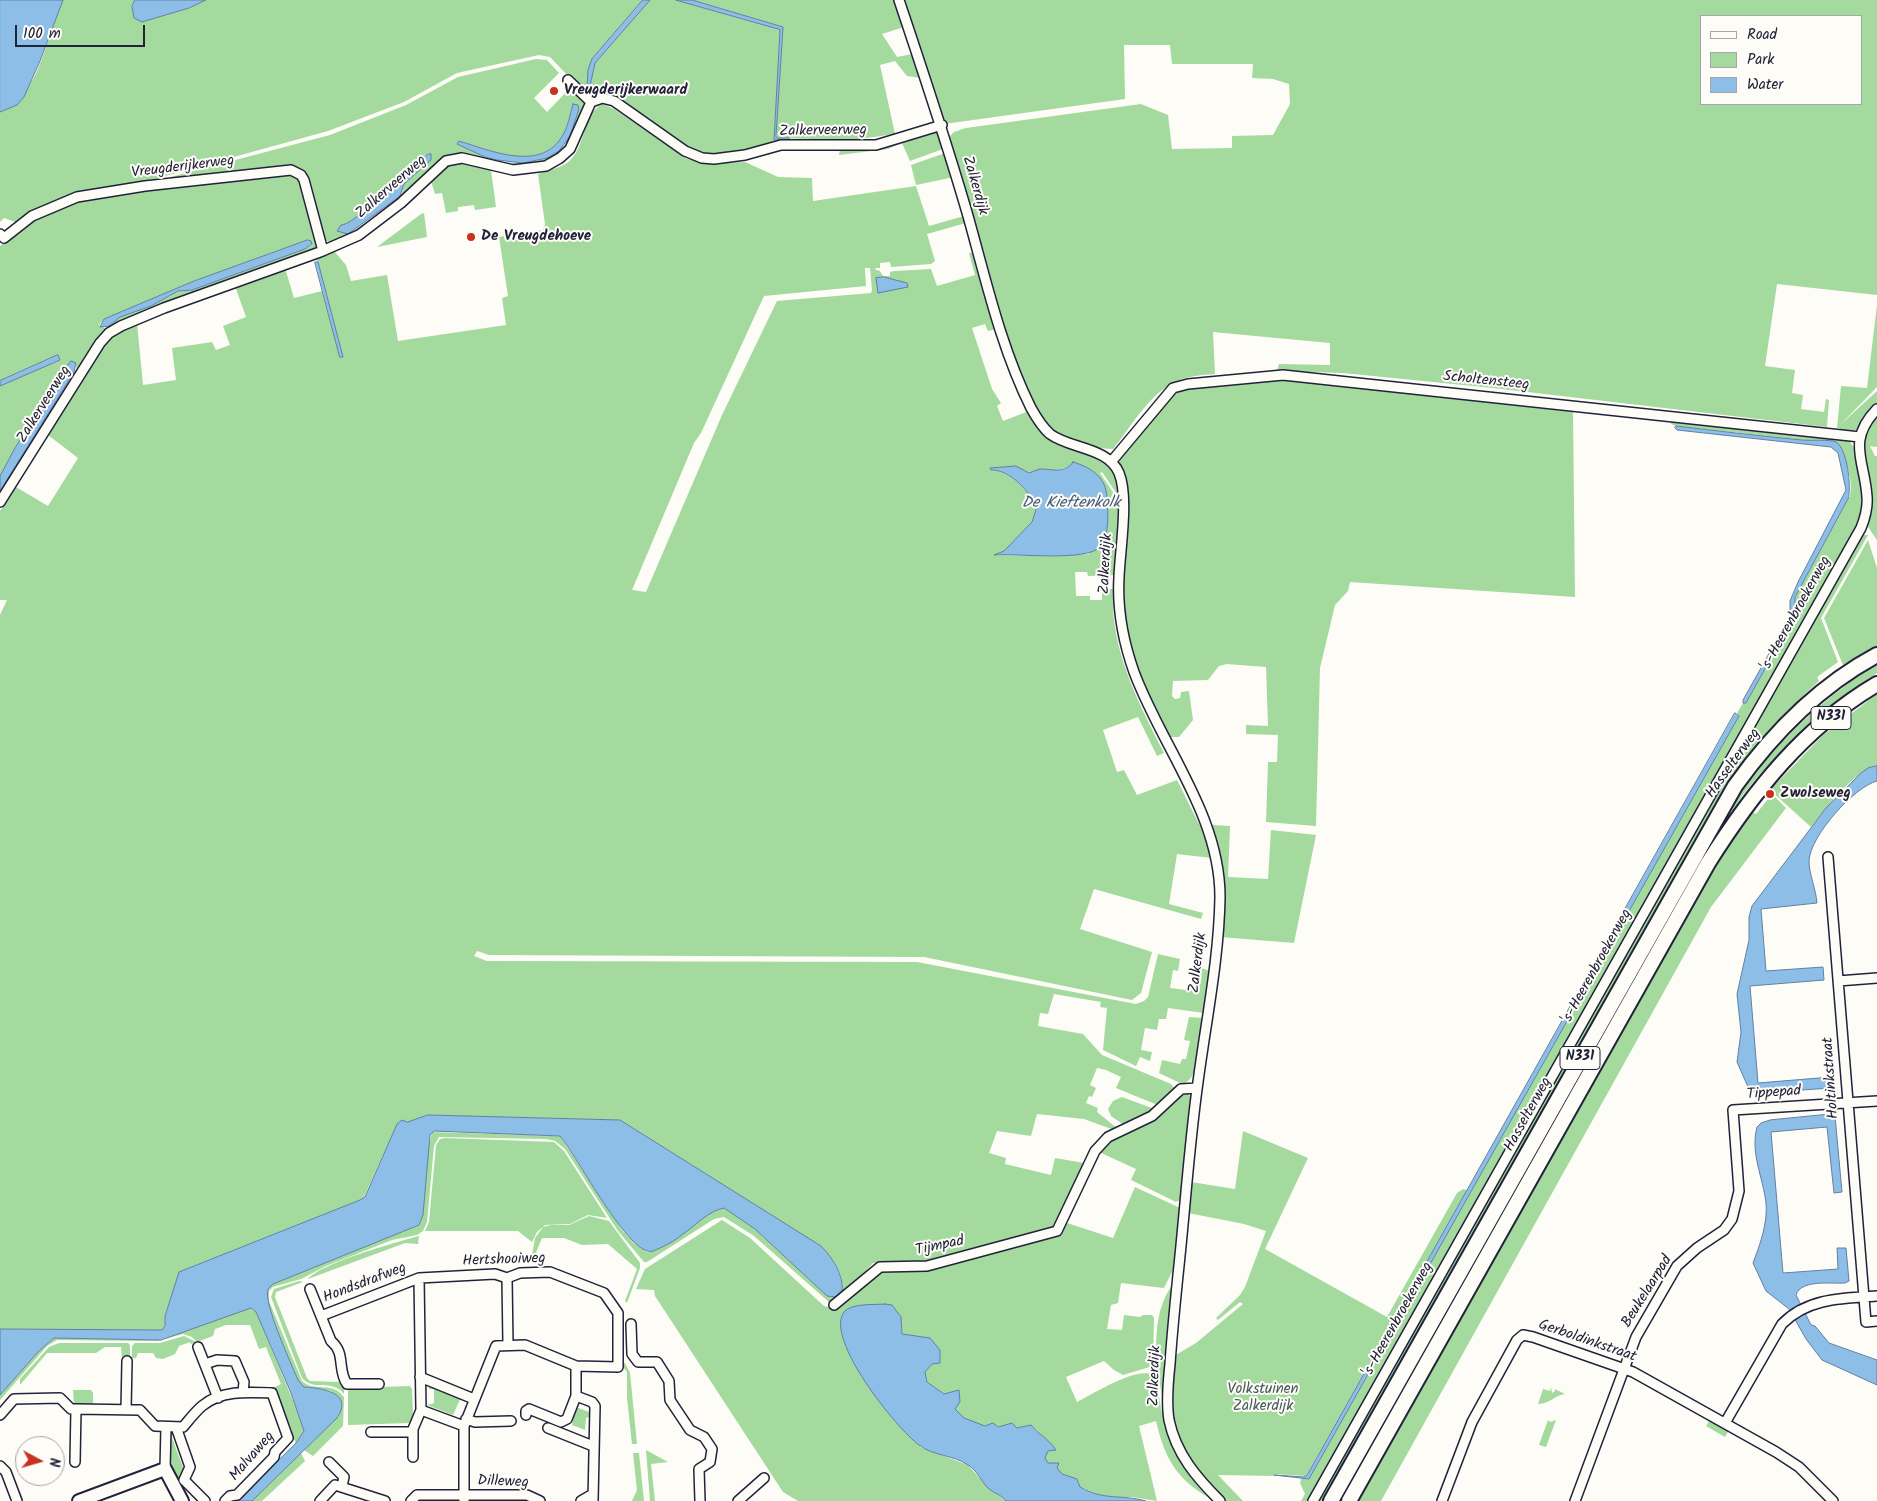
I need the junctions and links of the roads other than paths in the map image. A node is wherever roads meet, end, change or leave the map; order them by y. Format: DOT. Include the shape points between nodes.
graph roads {
  1 [pos="899,0"];
  2 [pos="568,80"];
  3 [pos="591,102"];
  4 [pos="942,125"];
  5 [pos="0,234"];
  6 [pos="323,251"];
  7 [pos="1877,409"];
  8 [pos="1860,437"];
  9 [pos="1111,462"];
  10 [pos="0,502"];
  11 [pos="1877,655"];
  12 [pos="1877,684"];
  13 [pos="1828,857"];
  14 [pos="1877,978"];
  15 [pos="1838,981"];
  16 [pos="1197,1088"];
  17 [pos="1877,1101"];
  18 [pos="1848,1103"];
  19 [pos="1733,1110"];
  20 [pos="419,1278"];
  21 [pos="507,1278"];
  22 [pos="310,1289"];
  23 [pos="1877,1296"];
  24 [pos="1864,1297"];
  25 [pos="834,1305"];
  26 [pos="321,1316"];
  27 [pos="1877,1321"];
  28 [pos="631,1324"];
  29 [pos="508,1345"];
  30 [pos="198,1347"];
  31 [pos="127,1361"];
  32 [pos="205,1364"];
  33 [pos="576,1366"];
  34 [pos="1622,1370"];
  35 [pos="420,1378"];
  36 [pos="379,1384"];
  37 [pos="243,1392"];
  38 [pos="576,1396"];
  39 [pos="218,1398"];
  40 [pos="474,1399"];
  41 [pos="76,1409"];
  42 [pos="126,1410"];
  43 [pos="420,1410"];
  44 [pos="0,1415"];
  45 [pos="526,1415"];
  46 [pos="511,1421"];
  47 [pos="465,1422"];
  48 [pos="1725,1423"];
  49 [pos="171,1427"];
  50 [pos="548,1428"];
  51 [pos="371,1432"];
  52 [pos="413,1432"];
  53 [pos="593,1446"];
  54 [pos="413,1457"];
  55 [pos="75,1462"];
  56 [pos="329,1462"];
  57 [pos="0,1466"];
  58 [pos="165,1469"];
  59 [pos="764,1478"];
  60 [pos="339,1486"];
  61 [pos="360,1497"];
  62 [pos="464,1498"];
  63 [pos="593,1498"];
  64 [pos="87,1499"];
  65 [pos="17,1501"];
  66 [pos="182,1501"];
  67 [pos="205,1501"];
  68 [pos="225,1501"];
  69 [pos="320,1501"];
  70 [pos="385,1501"];
  71 [pos="411,1501"];
  72 [pos="540,1501"];
  73 [pos="581,1501"];
  74 [pos="700,1501"];
  75 [pos="738,1501"];
  76 [pos="1220,1501"];
  77 [pos="1313,1501"];
  78 [pos="1331,1501"];
  79 [pos="1349,1501"];
  80 [pos="1442,1501"];
  81 [pos="1574,1501"];
  82 [pos="1833,1501"];
  1 -- 4 [label="street, Zalkerdijk"];
  2 -- 3 [label="street"];
  3 -- 4 [label="street, Zalkerveerweg" via="602,98 614,101 685,151 714,159 781,145 876,145"];
  3 -- 6 [label="street, Zalkerveerweg" via="570,149 554,162 540,168 513,170 462,158 446,161 371,227"];
  4 -- 9 [label="street, Zalkerdijk" via="1000,325 1017,377 1033,412 1055,437"];
  5 -- 6 [label="street, Vreugderijkerweg" via="4,238 48,207 77,197 291,170 304,180"];
  6 -- 10 [label="street, Zalkerveerweg" via="164,308 109,333 100,342"];
  7 -- 8 [label="street"];
  8 -- 9 [label="street, Scholtensteeg" via="1283,375 1173,388"];
  8 -- 77 [label="street, 's-Heerenbroekerweg" via="1860,464 1867,497 1861,528"];
  9 -- 16 [label="street, Zalkerdijk" via="1118,472 1122,490 1119,611 1125,644 1145,697 1205,822 1217,866 1220,898"];
  11 -- 78 [label="main road, Hasselterweg / N331" via="1825,689 1800,711 1774,735 1735,786"];
  12 -- 79 [label="main road, N331" via="1846,705 1787,755 1737,818 1708,863"];
  13 -- 15 [label="street, Holtinkstraat"];
  14 -- 15 [label="street"];
  15 -- 18 [label="street, Holtinkstraat"];
  16 -- 25 [label="street, Tijmpad" via="1181,1089 1147,1120 1116,1132 1104,1141 1095,1152 1060,1227 1049,1235 928,1266 880,1267"];
  16 -- 76 [label="street, Zalkerdijk" via="1170,1351 1168,1413 1180,1452"];
  17 -- 18 [label="street, Tippepad"];
  18 -- 19 [label="street, Tippepad"];
  18 -- 24 [label="street, Holtinkstraat"];
  19 -- 34 [label="street, Beukelaarpad" via="1739,1191 1732,1219 1724,1230 1692,1251 1677,1266 1636,1337"];
  20 -- 21 [label="street, Hertshooiweg" via="495,1274"];
  20 -- 26 [label="street, Hondsdrafweg"];
  20 -- 35 [label="street"];
  21 -- 29 [label="street"];
  21 -- 33 [label="street, Hertshooiweg" via="520,1273 550,1272 604,1293 618,1313 618,1367"];
  22 -- 26 [label="street, Hondsdrafweg"];
  23 -- 24 [label="street"];
  24 -- 27 [label="street, Holtinkstraat" via="1866,1322"];
  24 -- 48 [label="street" via="1806,1306 1790,1315"];
  26 -- 36 [label="street, Hondsdrafweg" via="331,1340 338,1346 346,1384"];
  28 -- 74 [label="street" via="632,1354 638,1362 657,1362 669,1381 670,1400 690,1430 704,1437 712,1449 710,1462 700,1469"];
  29 -- 33 [label="street" via="525,1345"];
  29 -- 40 [label="street" via="494,1349"];
  30 -- 32 [label="street"];
  31 -- 42 [label="street"];
  32 -- 37 [label="street" via="217,1360 235,1361 244,1382"];
  32 -- 39 [label="street"];
  33 -- 38 [label="street"];
  34 -- 48 [label="street, Gerboldinkstraat" via="1633,1372"];
  34 -- 80 [label="street, Gerboldinkstraat" via="1533,1337 1523,1336 1517,1340 1472,1422"];
  34 -- 81 [label="street, Beukelaarpad"];
  35 -- 40 [label="street"];
  35 -- 43 [label="street"];
  37 -- 39 [label="street, Malvaweg"];
  37 -- 68 [label="street, Malvaweg" via="272,1394 288,1438 237,1495"];
  38 -- 45 [label="street" via="567,1419 561,1422 529,1409"];
  38 -- 53 [label="street" via="595,1406"];
  39 -- 49 [label="street, Malvaweg" via="203,1404 183,1427"];
  40 -- 47 [label="street"];
  41 -- 42 [label="street"];
  41 -- 44 [label="street" via="71,1409 60,1398 28,1397 14,1399"];
  41 -- 55 [label="street"];
  42 -- 49 [label="street" via="140,1410 155,1426"];
  43 -- 47 [label="street"];
  43 -- 52 [label="street"];
  46 -- 47 [label="street"];
  47 -- 62 [label="street"];
  48 -- 82 [label="street, Gerboldinkstraat" via="1800,1468"];
  49 -- 58 [label="street"];
  49 -- 67 [label="street" via="190,1467 184,1480"];
  50 -- 53 [label="street"];
  51 -- 52 [label="street"];
  52 -- 54 [label="street"];
  53 -- 63 [label="street"];
  56 -- 60 [label="street" via="344,1477"];
  57 -- 65 [label="street" via="6,1472"];
  58 -- 64 [label="street"];
  58 -- 66 [label="street"];
  59 -- 75 [label="street"];
  60 -- 61 [label="street"];
  60 -- 69 [label="street"];
  61 -- 70 [label="street"];
  62 -- 71 [label="street, Dilleweg" via="417,1495"];
  62 -- 72 [label="street, Dilleweg" via="527,1495"];
  63 -- 73 [label="street"];
}
